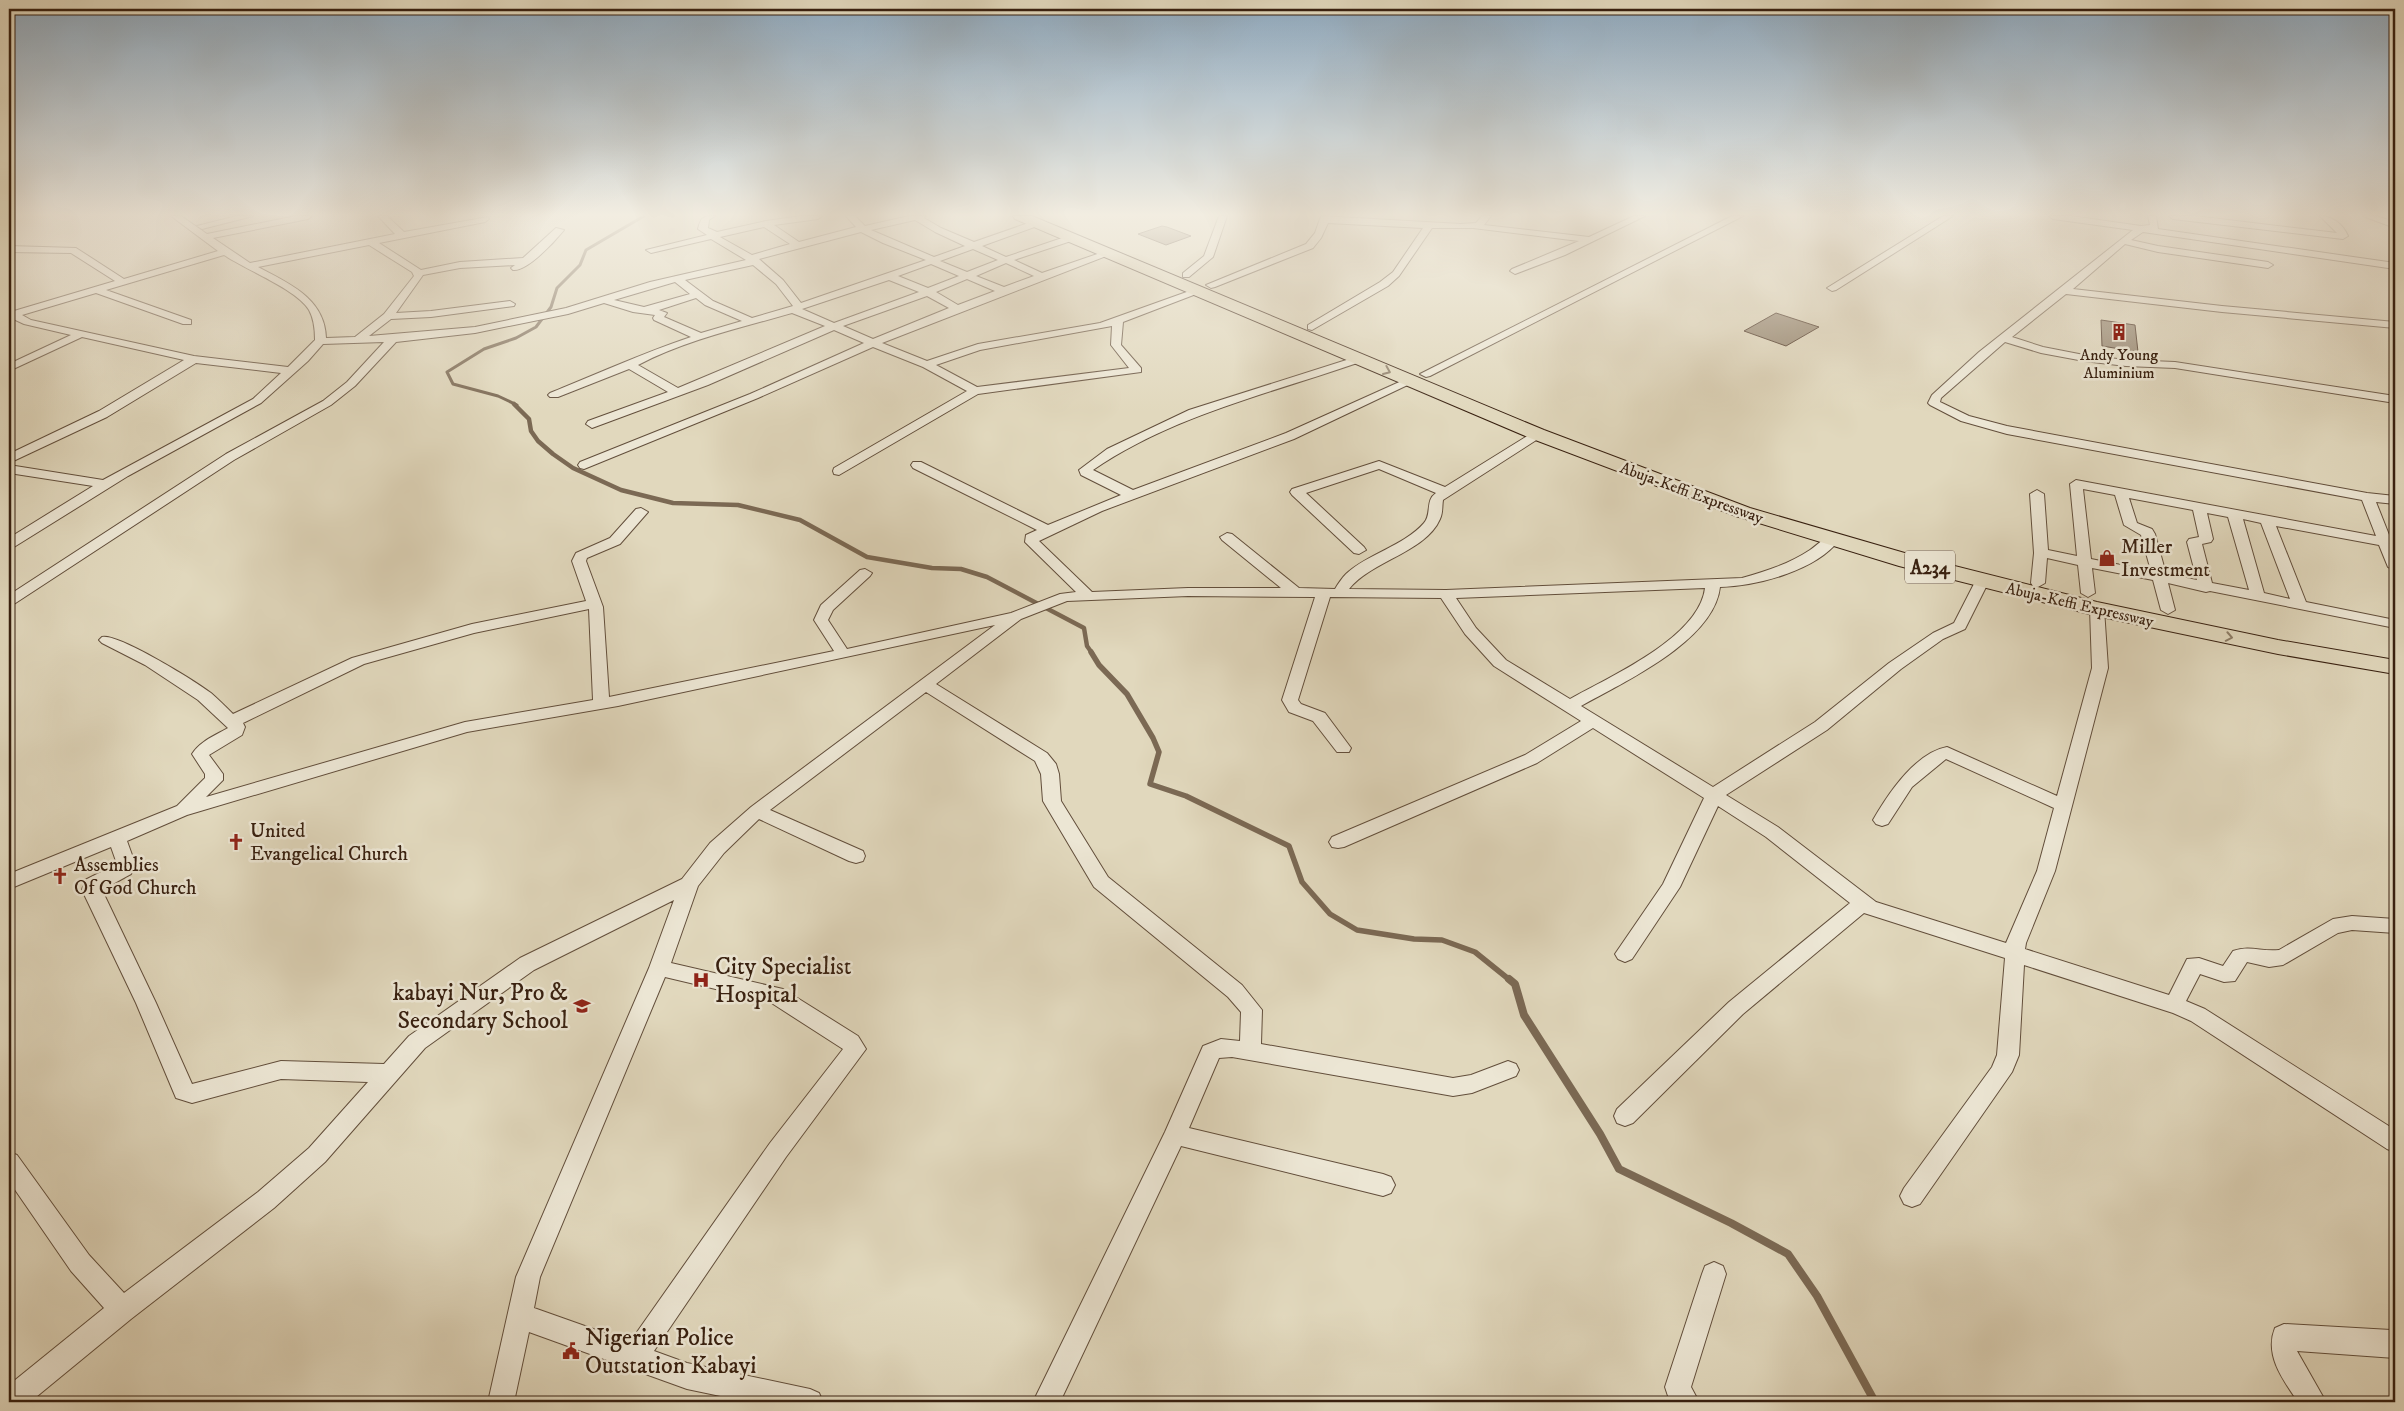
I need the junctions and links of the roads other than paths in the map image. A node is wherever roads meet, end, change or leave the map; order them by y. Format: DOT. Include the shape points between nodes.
graph roads {
  1 [pos="123,282"];
  2 [pos="277,282"];
  3 [pos="414,282"];
  4 [pos="666,282"];
  5 [pos="679,282"];
  6 [pos="780,282"];
  7 [pos="872,282"];
  8 [pos="903,282"];
  9 [pos="954,282"];
  10 [pos="981,282"];
  11 [pos="1026,282"];
  12 [pos="1188,282"];
  13 [pos="1196,282"];
  14 [pos="1220,282"];
  15 [pos="1387,282"];
  16 [pos="1609,282"];
  17 [pos="1842,282"];
  18 [pos="2076,282"];
  19 [pos="1205,288"];
  20 [pos="1832,288"];
  21 [pos="96,290"];
  22 [pos="1004,290"];
  23 [pos="2065,291"];
  24 [pos="928,292"];
  25 [pos="696,295"];
  26 [pos="604,300"];
  27 [pos="510,304"];
  28 [pos="795,308"];
  29 [pos="958,309"];
  30 [pos="647,310"];
  31 [pos="10,314"];
  32 [pos="388,316"];
  33 [pos="751,321"];
  34 [pos="1118,321"];
  35 [pos="187,322"];
  36 [pos="2395,325"];
  37 [pos="1312,326"];
  38 [pos="832,327"];
  39 [pos="81,334"];
  40 [pos="701,337"];
  41 [pos="2004,338"];
  42 [pos="393,339"];
  43 [pos="359,340"];
  44 [pos="320,341"];
  45 [pos="872,343"];
  46 [pos="194,359"];
  47 [pos="1359,359"];
  48 [pos="630,365"];
  49 [pos="927,365"];
  50 [pos="9,368"];
  51 [pos="291,371"];
  52 [pos="1426,374"];
  53 [pos="1410,381"];
  54 [pos="975,391"];
  55 [pos="678,392"];
  56 [pos="554,395"];
  57 [pos="2395,400"];
  58 [pos="1945,412"];
  59 [pos="592,424"];
  60 [pos="1537,434"];
  61 [pos="9,459"];
  62 [pos="584,465"];
  63 [pos="917,465"];
  64 [pos="9,469"];
  65 [pos="839,471"];
  66 [pos="104,484"];
  67 [pos="1446,492"];
  68 [pos="2121,492"];
  69 [pos="2037,494"];
  70 [pos="1132,496"];
  71 [pos="2367,497"];
  72 [pos="2395,500"];
  73 [pos="2199,507"];
  74 [pos="642,512"];
  75 [pos="2234,514"];
  76 [pos="2267,520"];
  77 [pos="1048,530"];
  78 [pos="1227,537"];
  79 [pos="1832,540"];
  80 [pos="2385,542"];
  81 [pos="9,544"];
  82 [pos="1359,550"];
  83 [pos="2041,553"];
  84 [pos="2083,562"];
  85 [pos="2395,568"];
  86 [pos="865,572"];
  87 [pos="2160,578"];
  88 [pos="1982,581"];
  89 [pos="2038,583"];
  90 [pos="1713,584"];
  91 [pos="2206,588"];
  92 [pos="1296,593"];
  93 [pos="1331,594"];
  94 [pos="1446,594"];
  95 [pos="1088,596"];
  96 [pos="2258,597"];
  97 [pos="9,601"];
  98 [pos="2092,601"];
  99 [pos="593,604"];
  100 [pos="2300,605"];
  101 [pos="2130,609"];
  102 [pos="2168,610"];
  103 [pos="1016,616"];
  104 [pos="2200,624"];
  105 [pos="2395,624"];
  106 [pos="108,640"];
  107 [pos="2395,652"];
  108 [pos="843,654"];
  109 [pos="2395,667"];
  110 [pos="925,684"];
  111 [pos="601,704"];
  112 [pos="1570,706"];
  113 [pos="1594,720"];
  114 [pos="231,722"];
  115 [pos="1343,748"];
  116 [pos="1714,795"];
  117 [pos="2064,806"];
  118 [pos="181,811"];
  119 [pos="758,811"];
  120 [pos="1882,820"];
  121 [pos="116,837"];
  122 [pos="1338,842"];
  123 [pos="856,856"];
  124 [pos="9,882"];
  125 [pos="689,884"];
  126 [pos="1863,903"];
  127 [pos="2395,926"];
  128 [pos="1625,954"];
  129 [pos="2015,954"];
  130 [pos="659,968"];
  131 [pos="2174,1005"];
  132 [pos="1250,1052"];
  133 [pos="1508,1070"];
  134 [pos="389,1073"];
  135 [pos="1625,1116"];
  136 [pos="1174,1135"];
  137 [pos="2395,1142"];
  138 [pos="9,1162"];
  139 [pos="1383,1186"];
  140 [pos="1912,1196"];
  141 [pos="1714,1274"];
  142 [pos="122,1310"];
  143 [pos="520,1316"];
  144 [pos="2395,1345"];
  145 [pos="635,1358"];
  146 [pos="9,1402"];
  147 [pos="501,1402"];
  148 [pos="810,1402"];
  149 [pos="1046,1402"];
  150 [pos="1686,1402"];
  151 [pos="2313,1402"];
  1 -- 21 [label="street"];
  2 -- 44 [label="street" via="312,307 321,328"];
  3 -- 32 [label="street"];
  4 -- 26 [label="street"];
  5 -- 25 [label="street"];
  6 -- 28 [label="street" via="786,287"];
  7 -- 28 [label="street"];
  8 -- 24 [label="street"];
  9 -- 24 [label="street"];
  10 -- 22 [label="street"];
  11 -- 22 [label="street"];
  12 -- 19 [label="highway, Abuja-Keffi Expressway / A234"];
  13 -- 19 [label="highway, Abuja-Keffi Expressway / A234"];
  14 -- 19 [label="street"];
  15 -- 37 [label="street"];
  16 -- 52 [label="street"];
  17 -- 20 [label="street"];
  18 -- 23 [label="street"];
  19 -- 34 [label="street"];
  19 -- 37 [label="highway, Abuja-Keffi Expressway / A234"];
  19 -- 47 [label="highway, Abuja-Keffi Expressway / A234"];
  21 -- 31 [label="street"];
  21 -- 35 [label="street"];
  22 -- 29 [label="street"];
  23 -- 36 [label="street"];
  23 -- 41 [label="street"];
  24 -- 29 [label="street"];
  24 -- 38 [label="street"];
  25 -- 30 [label="street"];
  25 -- 33 [label="street"];
  26 -- 30 [label="street"];
  26 -- 42 [label="street" via="568,311 475,330"];
  27 -- 32 [label="street"];
  28 -- 33 [label="street"];
  28 -- 38 [label="street"];
  29 -- 45 [label="street"];
  30 -- 40 [label="street" via="662,314 658,318"];
  31 -- 39 [label="street" via="28,322"];
  32 -- 43 [label="street"];
  33 -- 40 [label="street"];
  34 -- 49 [label="street" via="1097,328 978,347"];
  34 -- 54 [label="street" via="1116,345 1137,370 1134,372"];
  37 -- 52 [label="highway, Abuja-Keffi Expressway / A234"];
  38 -- 45 [label="street"];
  38 -- 55 [label="street"];
  39 -- 46 [label="street"];
  39 -- 50 [label="street"];
  40 -- 48 [label="street"];
  41 -- 57 [label="street" via="2041,350 2084,358 2175,365"];
  41 -- 58 [label="street" via="1936,397 1934,404"];
  42 -- 43 [label="street"];
  42 -- 97 [label="street" via="351,384 327,403 215,466"];
  43 -- 44 [label="street"];
  44 -- 51 [label="street"];
  45 -- 49 [label="street"];
  45 -- 62 [label="street" via="763,392"];
  46 -- 51 [label="street"];
  46 -- 61 [label="street" via="103,414"];
  47 -- 53 [label="highway, Abuja-Keffi Expressway / A234, one-way"];
  47 -- 70 [label="street" via="1193,412 1111,452 1085,470"];
  48 -- 55 [label="street"];
  48 -- 56 [label="street"];
  49 -- 54 [label="street"];
  51 -- 66 [label="street" via="257,401"];
  52 -- 89 [label="highway, Abuja-Keffi Expressway / A234" via="1736,496 1918,552"];
  53 -- 60 [label="highway, Abuja-Keffi Expressway / A234"];
  53 -- 70 [label="street" via="1290,436"];
  54 -- 65 [label="street"];
  55 -- 59 [label="street"];
  58 -- 71 [label="street" via="2045,437"];
  60 -- 67 [label="street"];
  60 -- 79 [label="highway, Abuja-Keffi Expressway / A234" via="1702,498"];
  63 -- 77 [label="street"];
  64 -- 66 [label="street"];
  66 -- 81 [label="street"];
  67 -- 82 [label="street" via="1379,465 1297,492"];
  67 -- 93 [label="street" via="1437,498 1434,518 1414,539 1352,576"];
  68 -- 73 [label="street"];
  68 -- 84 [label="street" via="2080,484 2075,486"];
  68 -- 87 [label="street" via="2130,525 2147,532"];
  69 -- 83 [label="street"];
  70 -- 77 [label="street"];
  71 -- 72 [label="street"];
  71 -- 80 [label="street"];
  73 -- 75 [label="street"];
  73 -- 91 [label="street" via="2206,539 2194,542"];
  74 -- 99 [label="street" via="615,541 581,556 579,561"];
  75 -- 76 [label="street"];
  75 -- 96 [label="street"];
  76 -- 80 [label="street"];
  76 -- 100 [label="street"];
  77 -- 95 [label="street" via="1031,538 1032,542"];
  78 -- 92 [label="street"];
  79 -- 88 [label="highway, Abuja-Keffi Expressway / A234"];
  79 -- 90 [label="street" via="1814,555 1778,573 1742,582"];
  80 -- 85 [label="street"];
  83 -- 84 [label="street"];
  83 -- 89 [label="street"];
  84 -- 87 [label="street"];
  84 -- 98 [label="street"];
  86 -- 108 [label="street" via="826,608 821,620"];
  87 -- 91 [label="street"];
  87 -- 102 [label="street"];
  88 -- 98 [label="highway, Abuja-Keffi Expressway / A234"];
  88 -- 116 [label="street" via="1960,626 1938,636 1821,726"];
  89 -- 98 [label="highway, Abuja-Keffi Expressway / A234"];
  90 -- 94 [label="street"];
  90 -- 112 [label="street" via="1710,602 1671,646"];
  91 -- 96 [label="street"];
  92 -- 93 [label="street"];
  92 -- 95 [label="street" via="1188,592"];
  93 -- 94 [label="street"];
  93 -- 115 [label="street" via="1290,700 1295,708 1319,717"];
  94 -- 112 [label="street" via="1470,631 1500,663"];
  95 -- 103 [label="street" via="1065,597"];
  96 -- 100 [label="street"];
  98 -- 101 [label="highway, Abuja-Keffi Expressway / A234"];
  98 -- 117 [label="street" via="2100,668"];
  99 -- 111 [label="street" via="596,606"];
  99 -- 114 [label="street" via="472,629 358,662"];
  100 -- 105 [label="street"];
  101 -- 102 [label="highway, Abuja-Keffi Expressway / A234"];
  101 -- 104 [label="highway, Abuja-Keffi Expressway / A234"];
  102 -- 104 [label="highway, Abuja-Keffi Expressway / A234"];
  103 -- 108 [label="street"];
  103 -- 110 [label="street"];
  104 -- 107 [label="highway, Abuja-Keffi Expressway / A234"];
  104 -- 109 [label="highway, Abuja-Keffi Expressway / A234, one-way"];
  106 -- 114 [label="street" via="151,662 204,696"];
  108 -- 111 [label="street"];
  110 -- 119 [label="street"];
  110 -- 132 [label="street" via="1041,757 1050,774 1052,801 1101,882 1235,991 1252,1010"];
  111 -- 118 [label="street" via="465,727"];
  112 -- 113 [label="street"];
  113 -- 116 [label="street"];
  113 -- 122 [label="street" via="1532,759"];
  114 -- 118 [label="street" via="237,727 236,731 200,754 214,774 214,780"];
  116 -- 126 [label="street" via="1772,832"];
  116 -- 128 [label="street" via="1670,887"];
  117 -- 120 [label="street" via="1947,753 1941,754 1906,782"];
  117 -- 129 [label="street" via="2046,871 2016,943"];
  118 -- 121 [label="street"];
  119 -- 123 [label="street"];
  119 -- 125 [label="street" via="716,848"];
  121 -- 124 [label="street"];
  121 -- 134 [label="street" via="127,866 92,885 92,890 184,1090 192,1094 282,1070"];
  125 -- 130 [label="street"];
  125 -- 134 [label="street" via="527,964 417,1042"];
  126 -- 129 [label="street" via="1884,913"];
  126 -- 135 [label="street" via="1736,1008"];
  127 -- 131 [label="street" via="2352,923 2333,926 2283,957 2240,956 2228,975 2194,965"];
  129 -- 131 [label="street"];
  129 -- 140 [label="street" via="2008,1055 2001,1072"];
  130 -- 143 [label="street" via="528,1277"];
  130 -- 145 [label="street" via="776,995 850,1042 855,1049 778,1150"];
  131 -- 137 [label="street" via="2198,1015"];
  132 -- 133 [label="street" via="1453,1087 1472,1084"];
  132 -- 136 [label="street" via="1221,1048 1211,1052"];
  134 -- 142 [label="street" via="317,1155"];
  136 -- 139 [label="street"];
  136 -- 149 [label="street"];
  138 -- 142 [label="street" via="80,1263"];
  141 -- 150 [label="street" via="1678,1388"];
  142 -- 146 [label="street"];
  143 -- 145 [label="street"];
  143 -- 147 [label="street"];
  144 -- 151 [label="street" via="2284,1337 2282,1343 2286,1358"];
  145 -- 148 [label="street" via="687,1376"];
}
